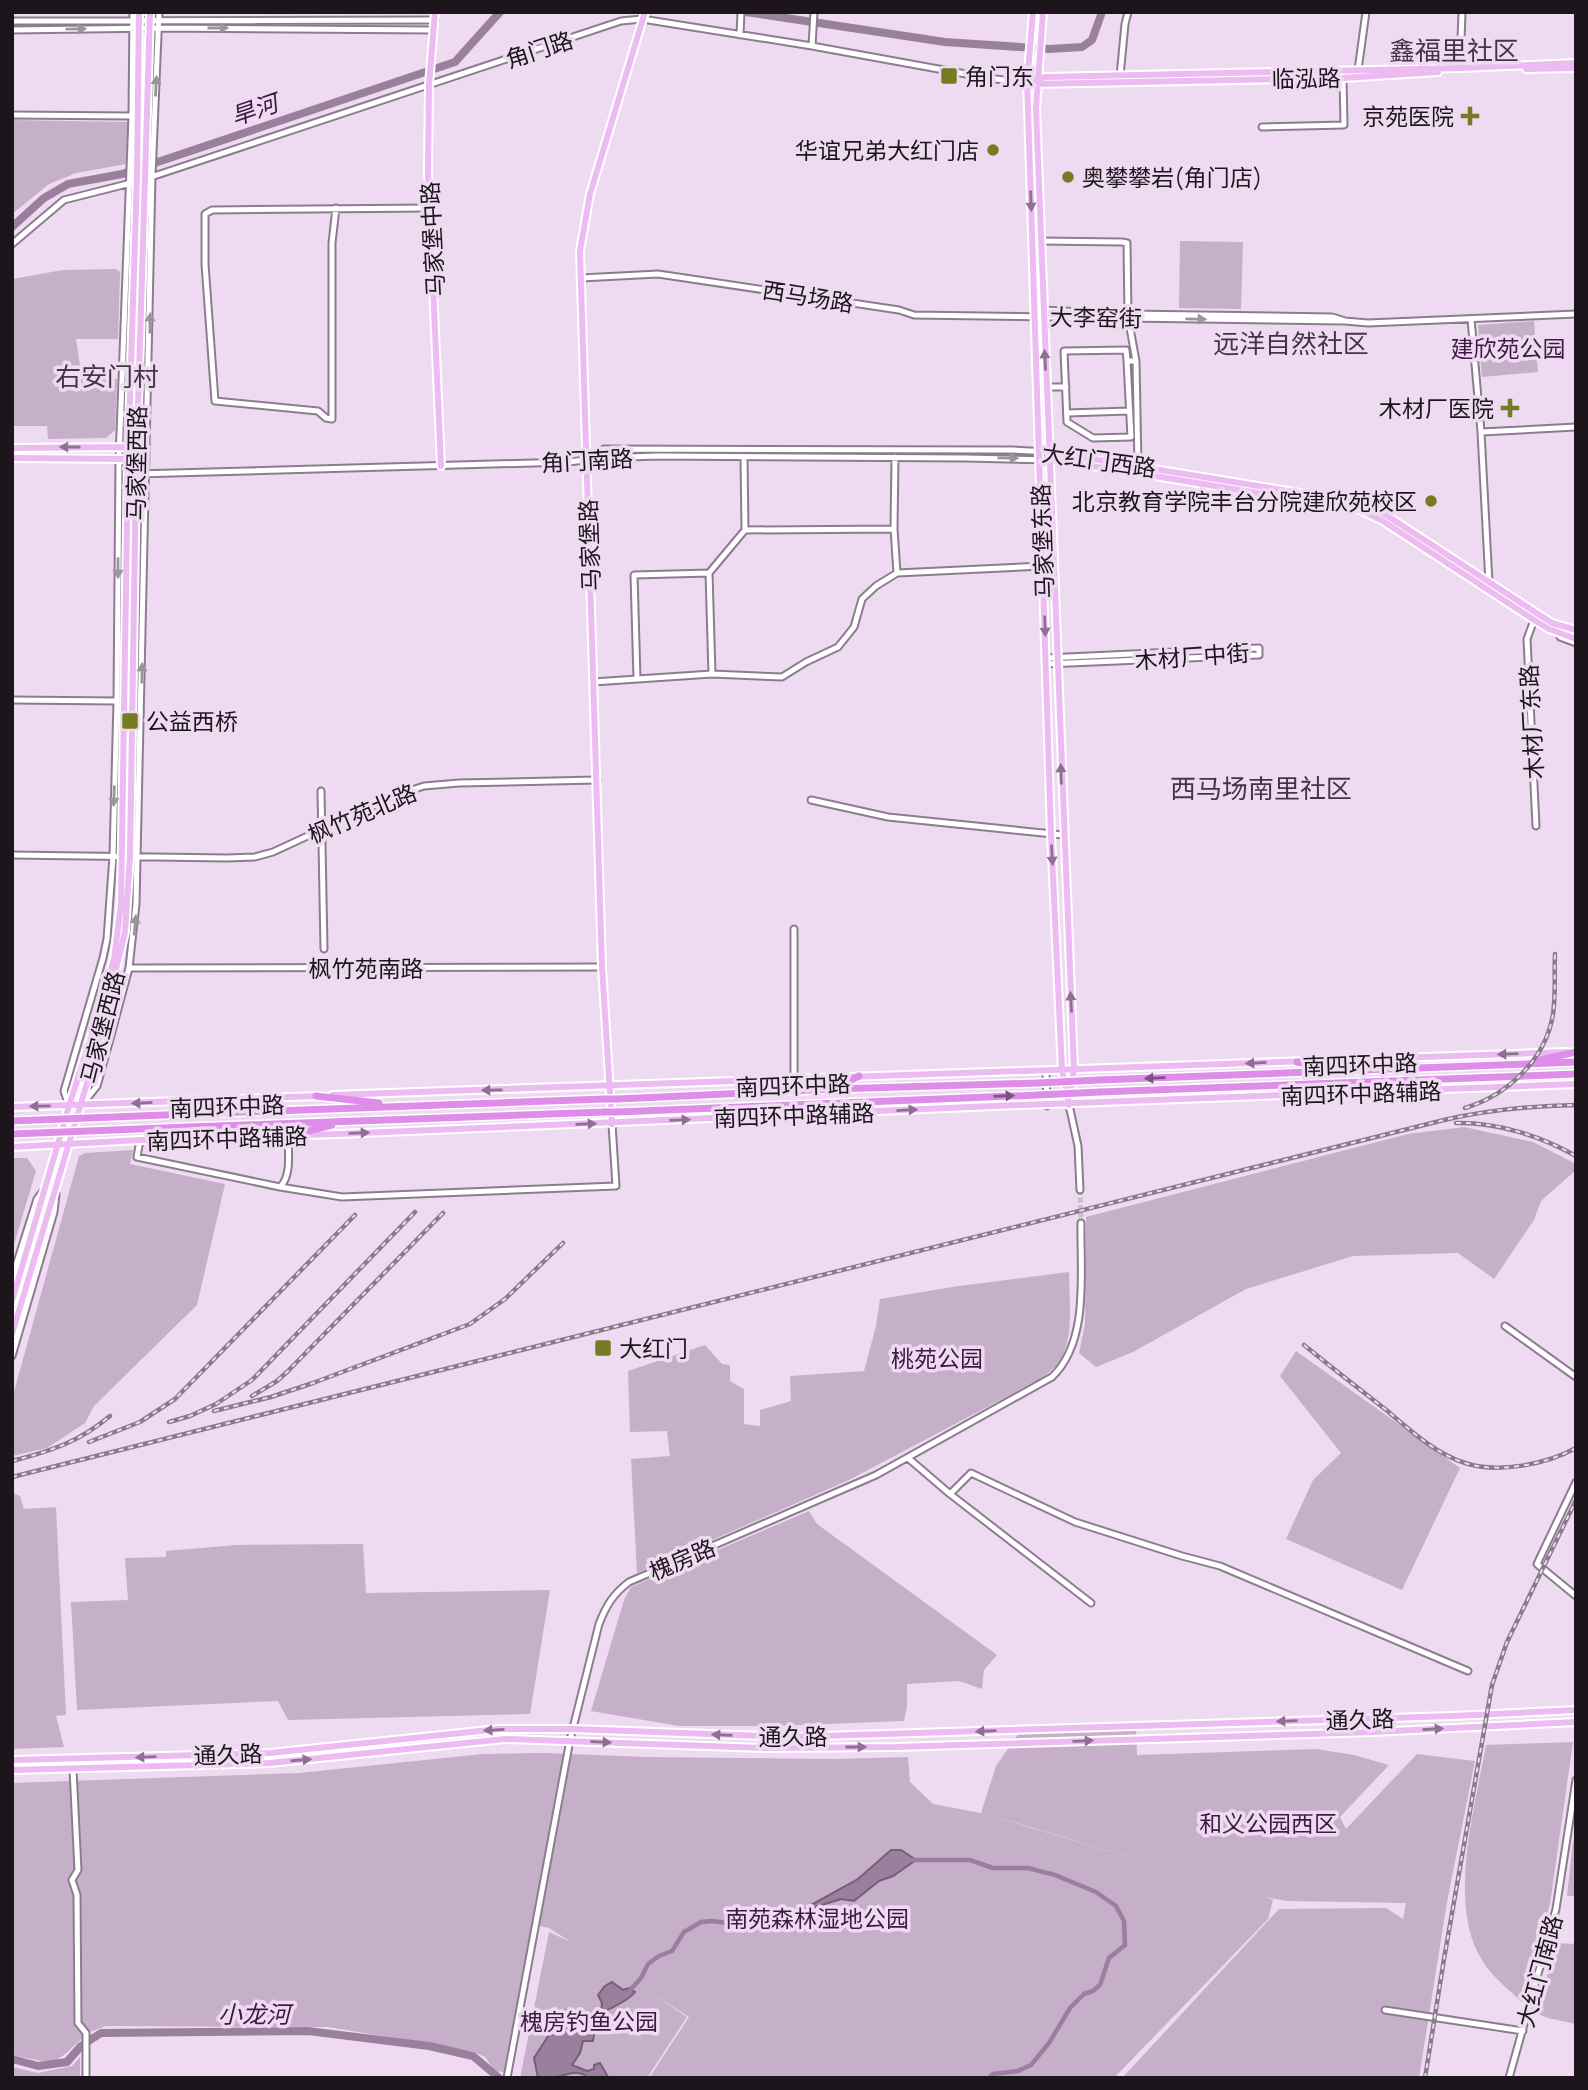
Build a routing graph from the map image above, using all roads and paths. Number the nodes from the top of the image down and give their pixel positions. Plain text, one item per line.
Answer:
1 (133, 12) edge
2 (159, 12) edge
3 (741, 12) edge
4 (1033, 12) edge
5 (1043, 12) edge
6 (1128, 12) edge
7 (1366, 12) edge
8 (1462, 12) edge
9 (150, 16) edge
10 (435, 16) edge
11 (643, 16) edge
12 (814, 16) edge
13 (137, 17) edge
14 (159, 20) junction
15 (12, 21) edge
16 (136, 28) junction
17 (150, 28) junction
18 (159, 28) junction
19 (12, 30) edge
20 (434, 30) junction
21 (740, 34) junction
22 (812, 46) junction
23 (1576, 65) edge
24 (1461, 68) junction
25 (1358, 70) junction
26 (1120, 76) junction
27 (1343, 78) junction
28 (1037, 81) junction
29 (429, 83) junction
30 (1027, 83) junction
31 (12, 115) edge
32 (132, 116) junction
33 (1262, 127) dead end
34 (149, 155) junction
35 (149, 175) junction
36 (137, 179) junction
37 (128, 183) junction
38 (336, 208) junction
39 (429, 208) junction
40 (1040, 242) junction
41 (12, 244) edge
42 (581, 278) junction
43 (1043, 314) junction
44 (1576, 314) edge
45 (1034, 316) junction
46 (1128, 316) junction
47 (1471, 319) junction
48 (1127, 361) junction
49 (1136, 361) junction
50 (1046, 387) junction
51 (1066, 387) junction
52 (1129, 411) junction
53 (1067, 413) junction
54 (1576, 427) edge
55 (1481, 432) junction
56 (119, 447) junction
57 (128, 447) junction
58 (12, 448) edge
59 (1039, 450) junction
60 (1050, 456) junction
61 (744, 457) junction
62 (895, 457) junction
63 (12, 458) edge
64 (119, 458) junction
65 (128, 458) junction
66 (586, 459) junction
67 (1039, 460) junction
68 (441, 466) junction
69 (1138, 466) junction
70 (136, 474) junction
71 (147, 474) junction
72 (894, 529) junction
73 (745, 530) junction
74 (1042, 566) junction
75 (897, 572) junction
76 (709, 573) junction
77 (1489, 583) junction
78 (1534, 620) junction
79 (1576, 628) edge
80 (1576, 641) edge
81 (1046, 661) junction
82 (1057, 661) junction
83 (712, 674) junction
84 (637, 679) junction
85 (593, 682) junction
86 (12, 699) edge
87 (117, 701) junction
88 (597, 780) junction
89 (321, 791) dead end
90 (811, 800) dead end
91 (1536, 826) dead end
92 (321, 830) junction
93 (1051, 834) junction
94 (1063, 835) junction
95 (12, 855) edge
96 (113, 856) junction
97 (130, 856) junction
98 (794, 929) dead end
99 (324, 949) dead end
100 (603, 967) junction
101 (129, 968) junction
102 (1576, 1052) edge
103 (1297, 1062) junction
104 (1576, 1062) edge
105 (1517, 1065) junction
106 (1062, 1070) junction
107 (1074, 1070) junction
108 (1046, 1071) junction
109 (1344, 1071) junction
110 (859, 1076) junction
111 (794, 1078) junction
112 (1461, 1079) junction
113 (1576, 1079) edge
114 (609, 1086) junction
115 (834, 1089) junction
116 (1372, 1093) junction
117 (316, 1096) junction
118 (859, 1101) junction
119 (69, 1105) junction
120 (1047, 1105) junction
121 (1069, 1105) junction
122 (81, 1106) junction
123 (404, 1106) junction
124 (12, 1107) edge
125 (804, 1115) junction
126 (12, 1121) edge
127 (347, 1122) junction
128 (611, 1124) junction
129 (12, 1133) edge
130 (288, 1136) junction
131 (140, 1140) junction
132 (70, 1144) junction
133 (57, 1145) junction
134 (12, 1147) edge
135 (280, 1187) junction
136 (44, 1190) junction
137 (1080, 1190) tunnel mouth
138 (56, 1193) junction
139 (1081, 1223) tunnel mouth
140 (12, 1278) edge
141 (12, 1301) edge
142 (1505, 1326) dead end
143 (12, 1334) edge
144 (12, 1356) edge
145 (1576, 1377) edge
146 (908, 1458) junction
147 (1576, 1482) edge
148 (950, 1494) junction
149 (1576, 1596) edge
150 (1091, 1602) dead end
151 (1468, 1671) dead end
152 (1576, 1710) edge
153 (1576, 1722) edge
154 (573, 1729) junction
155 (570, 1740) junction
156 (12, 1760) edge
157 (73, 1769) junction
158 (12, 1770) edge
159 (1576, 1780) edge
160 (1385, 2010) dead end
161 (1523, 2031) junction
162 (86, 2078) edge
163 (507, 2078) edge
164 (1509, 2078) edge

1 - 13 street, 马家堡西路
2 - 14 street, 马家堡西路
3 - 21 street
4 - 30 main road, 马家堡东路
5 - 28 main road, 马家堡东路
6 - 26 street
7 - 25 street
8 - 24 street
9 - 13 street
9 - 14 street
9 - 17 main road, 马家堡西路
10 - 14 street
10 - 20 main road, 马家堡中路
11 - 21 street, 角门路
11 - 29 street, 角门路
11 - 42 main road, 马家堡路
12 - 22 street
13 - 15 street
13 - 16 main road, 马家堡西路
14 - 18 street, 马家堡西路
16 - 17 street
19 -> 16 street
16 - 32 street, 马家堡西路
16 - 36 main road, 马家堡西路
17 - 18 street
17 - 34 main road, 马家堡西路
18 -> 20 street
34 -> 18 street, 马家堡西路
20 - 29 main road, 马家堡中路
21 - 22 street, 角门路
22 - 30 street, 角门路
23 - 24 main road, 临泓路
23 - 27 main road, 临泓路
24 - 25 main road, 临泓路
25 - 26 main road, 临泓路
26 - 28 main road, 临泓路
27 - 28 main road, 临泓路
27 - 33 street
28 - 30 main road
28 - 40 main road, 马家堡东路
29 - 35 street, 角门路
29 - 39 main road, 马家堡中路
30 -> 45 main road, 马家堡东路
31 - 32 street
32 - 37 street, 马家堡西路
34 - 35 main road, 马家堡西路
35 - 70 main road, 马家堡西路
71 -> 35 street, 马家堡西路
36 - 37 street
36 - 57 main road, 马家堡西路
37 - 41 street
37 - 56 street, 马家堡西路
38 - 38 street
38 - 39 street
39 - 68 main road, 马家堡中路
40 - 43 main road, 马家堡东路
40 - 46 street
42 - 45 street, 西马场路
42 - 66 main road, 马家堡路
43 - 45 street, 大李窑街
43 - 46 street, 大李窑街
50 -> 43 main road, 马家堡东路
44 - 47 street, 大李窑街
45 - 59 main road, 马家堡东路
46 - 47 street, 大李窑街
46 - 49 street
47 - 55 street
48 - 49 street
48 - 51 street
48 - 52 street
49 - 69 street
50 - 51 street
50 - 60 main road, 马家堡东路
51 - 53 street
52 - 53 street
52 - 53 street
54 - 55 street
55 - 77 street
56 - 57 main road
56 -> 58 main road
56 - 64 street, 马家堡西路
57 - 65 main road, 马家堡西路
59 - 60 street, 大红门西路
59 - 66 street, 大红门西路
59 - 67 main road, 马家堡东路
60 - 67 street, 大红门西路
60 - 69 main road, 大红门西路
60 - 78 main road, 大红门西路
60 - 82 main road, 马家堡东路
61 - 62 street, 角门南路
61 - 66 street, 角门南路
61 - 73 street
62 -> 67 street, 角门南路
62 - 72 street
63 - 64 main road
64 - 65 main road
64 -> 87 street, 马家堡西路
65 - 97 main road, 马家堡西路
66 - 68 street, 角门南路
66 - 85 main road, 马家堡路
67 - 74 main road, 马家堡东路
68 - 71 street, 角门南路
69 - 77 main road, 大红门西路
70 - 71 street, 角门南路
70 - 97 main road, 马家堡西路
97 -> 71 street, 马家堡西路
72 - 73 street
72 - 75 street
73 - 76 street
74 - 75 street
74 -> 81 main road, 马家堡东路
75 - 83 street
76 - 83 street
76 - 84 street
77 - 79 main road, 大红门西路
78 - 80 main road, 大红门西路
78 - 91 street, 木材厂东路
81 - 82 street, 木材厂中街
81 - 93 main road, 马家堡东路
82 - 82 street, 木材厂中街
94 -> 82 main road, 马家堡东路
83 - 84 street
84 - 85 street
85 - 88 main road, 马家堡路
86 - 87 street
87 -> 96 street, 马家堡西路
88 - 92 street, 枫竹苑北路
88 - 100 main road, 马家堡路
89 - 92 street
90 - 93 street
92 - 97 street, 枫竹苑北路
92 - 99 street
93 - 94 street
93 -> 106 main road, 马家堡东路
107 -> 94 main road, 马家堡东路
95 - 96 street, 枫竹苑北路
96 - 97 street, 枫竹苑北路
96 - 119 street, 马家堡西路
101 -> 97 street, 马家堡西路
97 - 119 main road, 马家堡西路
97 - 122 main road, 马家堡西路
98 - 111 street
100 - 101 street, 枫竹苑南路
100 - 114 main road, 马家堡路
101 - 122 street, 马家堡西路
102 -> 103 main road, 南四环中路辅路
102 - 105 highway
103 -> 107 main road, 南四环中路辅路
103 - 109 highway
104 - 105 highway, 南四环中路
105 - 109 highway, 南四环中路
106 - 107 main road, 南四环中路辅路
106 - 108 main road, 南四环中路辅路
106 - 121 main road, 马家堡东路
107 - 121 main road, 马家堡东路
108 - 110 main road, 南四环中路辅路
108 - 120 street
109 -> 115 highway, 南四环中路, bridge
110 - 111 main road, 南四环中路辅路
110 - 115 highway
111 - 114 main road, 南四环中路辅路
112 - 113 highway, 南四环中路
112 - 116 highway
118 -> 112 highway, 南四环中路, bridge
113 - 116 main road, 南四环中路辅路
114 -> 117 main road, 南四环中路辅路
114 - 128 main road, 马家堡路
115 - 123 highway, 南四环中路, bridge
116 - 121 main road, 南四环中路辅路
117 -> 122 main road, 南四环中路辅路
117 - 123 highway
118 - 125 highway
118 - 127 highway, 南四环中路, bridge
119 - 122 main road, 南四环中路辅路
119 -> 124 main road, 南四环中路辅路
119 - 133 main road
120 - 121 main road, 南四环中路辅路
125 -> 120 main road, 南四环中路辅路
121 - 137 street
122 - 132 main road
123 - 126 highway, 南四环中路, bridge
128 -> 125 main road, 南四环中路辅路
127 - 129 highway, 南四环中路, bridge
127 - 130 highway
130 -> 128 main road, 南四环中路辅路
128 - 135 street
130 - 131 main road, 南四环中路辅路
130 - 135 street
131 - 132 main road, 南四环中路辅路
131 - 135 street
132 - 133 main road, 南四环中路辅路
132 - 138 main road
133 - 134 main road, 南四环中路辅路
133 - 136 main road
136 - 140 street
136 - 141 main road
138 - 143 main road
138 - 144 street
139 - 146 street, 槐房路
142 - 145 street
146 - 148 street
146 - 154 street, 槐房路
147 - 149 street
148 - 150 street
148 - 151 street
152 -> 154 main road, 通久路
155 -> 153 main road, 通久路
154 - 155 street, 槐房路
154 -> 156 main road, 通久路
157 -> 155 main road, 通久路
155 - 163 street, 槐房路
157 - 158 main road, 通久路
157 - 162 street
159 - 161 street, 大红门南路
160 - 161 street
161 - 164 street, 大红门南路

